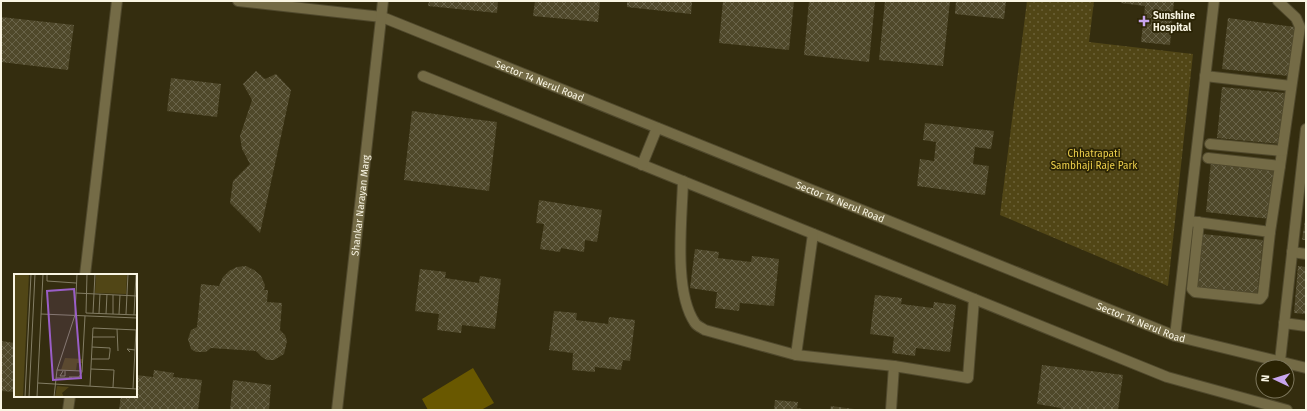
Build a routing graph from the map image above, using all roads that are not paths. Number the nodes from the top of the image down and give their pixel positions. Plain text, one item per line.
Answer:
1 (117, 1) edge
2 (238, 1) edge
3 (383, 1) edge
4 (1214, 1) edge
5 (1278, 1) edge
6 (382, 17) junction
7 (422, 76) dead end
8 (1206, 76) junction
9 (1291, 86) junction
10 (657, 128) junction
11 (1306, 129) edge
12 (1210, 144) dead end
13 (1282, 151) junction
14 (1208, 158) dead end
15 (642, 165) junction
16 (1280, 166) junction
17 (683, 181) junction
18 (1303, 183) edge
19 (1188, 221) junction
20 (1199, 222) junction
21 (1270, 232) junction
22 (813, 234) junction
23 (1292, 252) junction
24 (1306, 254) edge
25 (85, 274) edge
26 (974, 299) junction
27 (1284, 323) junction
28 (1306, 326) edge
29 (1175, 336) junction
30 (796, 355) junction
31 (1272, 359) edge
32 (1280, 359) edge
33 (1295, 365) edge
34 (894, 366) junction
35 (1306, 368) edge
36 (70, 397) edge
37 (68, 410) edge
38 (337, 410) edge
39 (891, 410) edge
40 (1287, 410) edge

1 - 25 street
2 - 6 street, Sector 14 Nerul Road
3 - 6 street, Shankar Narayan Marg
4 - 8 street
5 - 9 street
6 - 10 street, Sector 14 Nerul Road
6 - 38 street, Shankar Narayan Marg
7 - 15 street
8 - 9 street
8 - 19 street
9 - 13 street
10 - 15 street
10 - 29 street, Sector 14 Nerul Road
11 - 18 street
12 - 13 street
13 - 16 street
14 - 16 street
15 - 17 street
16 - 21 street
17 - 22 street
17 - 30 street
18 - 23 street
19 - 20 street
19 - 29 street
20 - 21 street
20 - 21 street
22 - 26 street
22 - 30 street
23 - 24 street
23 - 27 street
26 - 34 street
26 - 40 street
27 - 28 street
27 - 32 street
29 - 31 street, Sector 14 Nerul Road
30 - 34 street
33 - 35 street, Sector 14 Nerul Road
34 - 39 street
36 - 37 street

